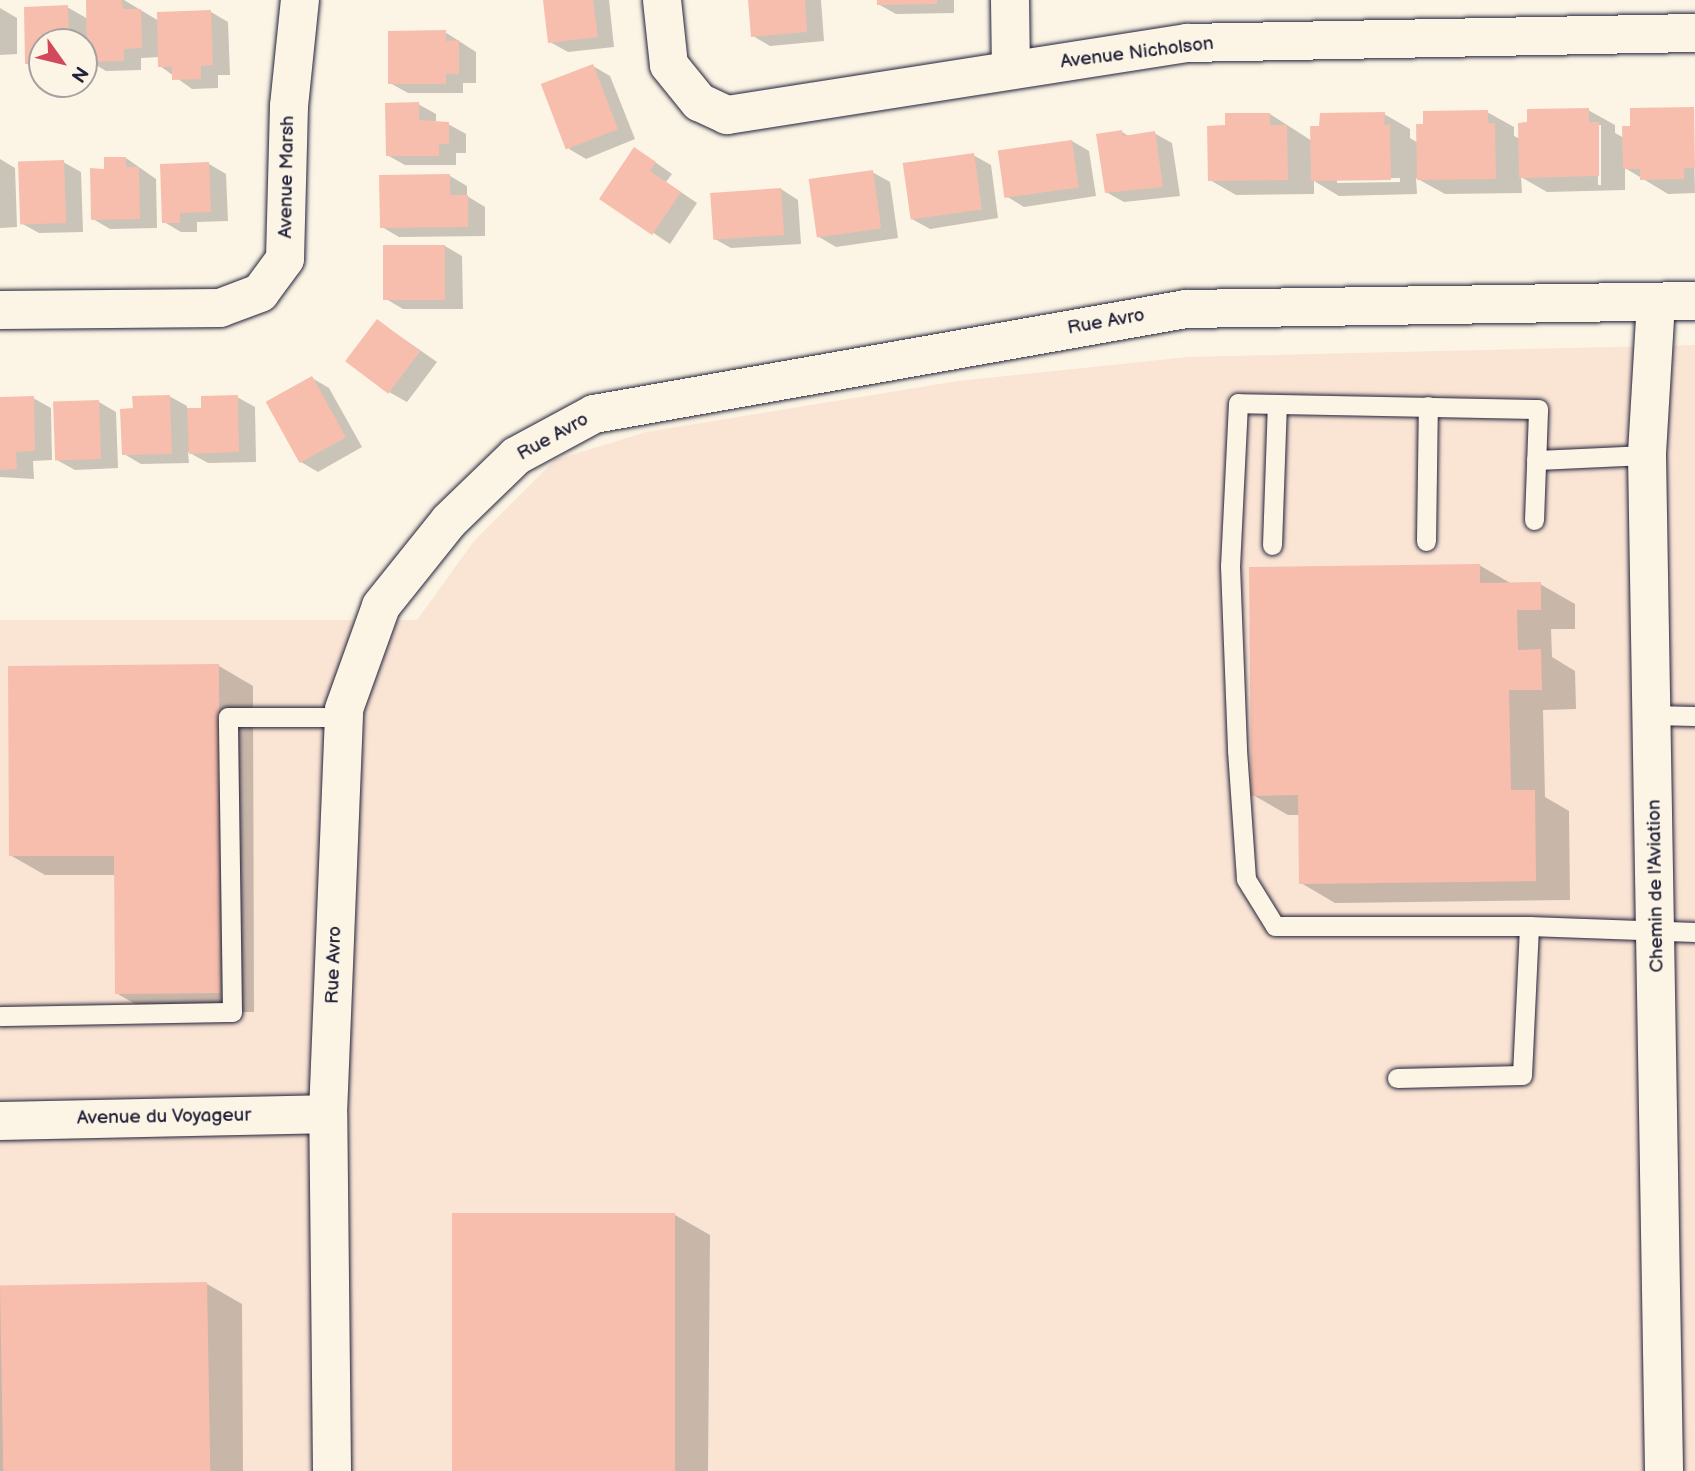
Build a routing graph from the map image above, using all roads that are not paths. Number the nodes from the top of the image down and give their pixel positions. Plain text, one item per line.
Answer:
1 (300, 0) edge
2 (662, 0) edge
3 (1010, 0) edge
4 (1695, 33) edge
5 (1011, 69) junction
6 (1695, 301) edge
7 (1656, 302) junction
8 (0, 310) edge
9 (1277, 404) junction
10 (1429, 407) junction
11 (1647, 455) junction
12 (1536, 460) junction
13 (1534, 520) dead end
14 (1426, 541) dead end
15 (1272, 545) dead end
16 (1652, 715) junction
17 (1695, 716) edge
18 (343, 717) junction
19 (1528, 926) junction
20 (1657, 932) junction
21 (1695, 932) edge
22 (0, 1016) edge
23 (1397, 1078) dead end
24 (328, 1114) junction
25 (0, 1121) edge
26 (332, 1471) edge
27 (1664, 1471) edge

1 - 8 street, Avenue Marsh
2 - 5 street, Avenue Nicholson
3 - 5 street
4 - 5 street, Avenue Nicholson
6 - 7 street, Rue Avro
7 - 11 street, Chemin de l'Aviation
7 - 18 street, Rue Avro
9 - 10 lane
9 - 15 lane
9 - 19 lane
10 - 12 lane
10 - 14 lane
11 - 12 lane
11 - 16 street, Chemin de l'Aviation
12 - 13 lane
16 - 17 lane
16 - 20 street, Chemin de l'Aviation
18 - 22 lane
18 - 24 street, Rue Avro
19 - 20 lane
19 - 23 lane
20 - 21 lane
20 - 27 street, Chemin de l'Aviation
24 - 25 street, Avenue du Voyageur
24 - 26 street, Rue Avro

